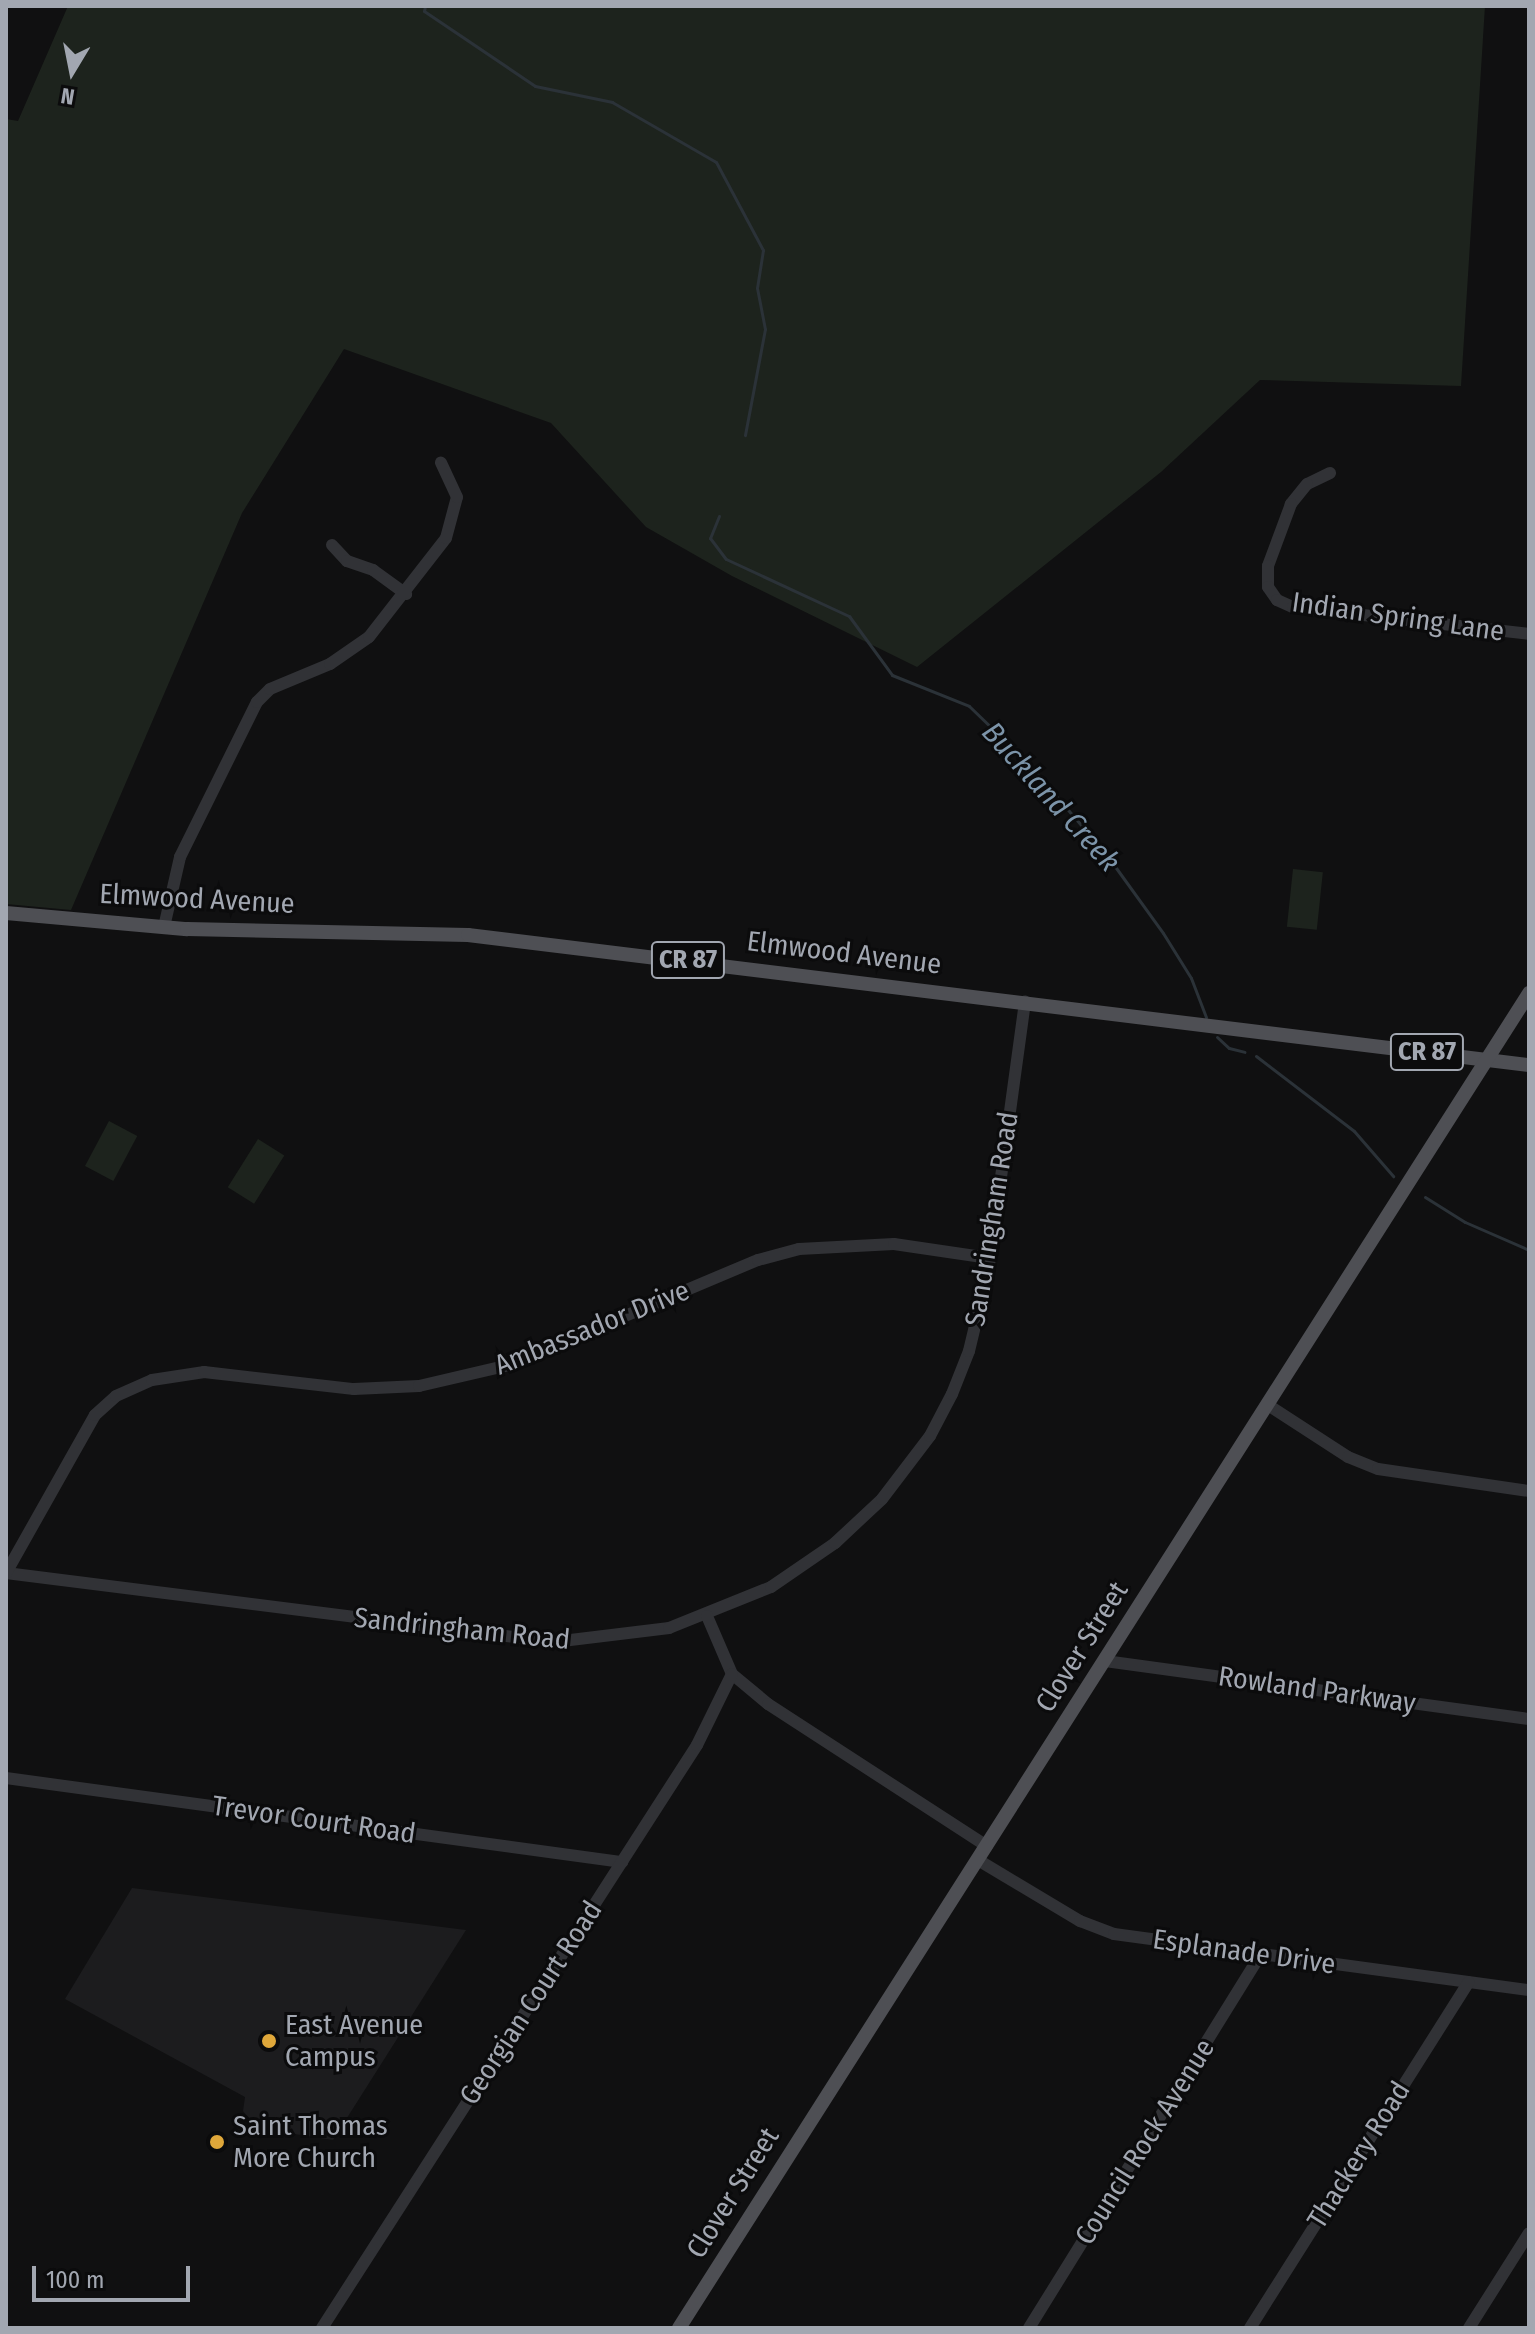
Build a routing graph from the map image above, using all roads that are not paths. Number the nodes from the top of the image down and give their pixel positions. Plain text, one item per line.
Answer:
1 (441, 463) dead end
2 (1330, 473) dead end
3 (332, 545) dead end
4 (406, 594) junction
5 (1529, 634) edge
6 (6, 913) edge
7 (164, 927) junction
8 (1529, 993) edge
9 (1025, 1002) junction
10 (1487, 1060) junction
11 (1529, 1065) edge
12 (989, 1258) junction
13 (1268, 1405) junction
14 (1529, 1491) edge
15 (6, 1573) edge
16 (707, 1616) junction
17 (1105, 1661) junction
18 (732, 1674) junction
19 (1529, 1719) edge
20 (6, 1778) edge
21 (987, 1846) junction
22 (978, 1860) junction
23 (622, 1862) junction
24 (1260, 1955) junction
25 (1469, 1982) junction
26 (1529, 1990) edge
27 (1529, 2233) edge
28 (322, 2328) edge
29 (679, 2328) edge
30 (1029, 2328) edge
31 (1250, 2328) edge
32 (1469, 2328) edge

1 - 4 street
2 - 5 street, Indian Spring Lane
3 - 4 street
4 - 7 street
6 - 7 main road, Elmwood Avenue / CR 87
7 - 9 main road, Elmwood Avenue / CR 87
8 - 10 main road, Clover Street
9 - 10 main road, Elmwood Avenue / CR 87
9 - 12 street, Sandringham Road
10 - 11 main road, Elmwood Avenue / CR 87
10 - 13 main road, Clover Street
12 - 15 street, Ambassador Drive
12 - 16 street, Sandringham Road
13 - 14 street
13 - 17 main road, Clover Street
15 - 16 street, Sandringham Road
16 - 18 street
17 - 19 street, Rowland Parkway
17 - 21 main road, Clover Street
18 - 21 street
18 - 23 street, Georgian Court Road
20 - 23 street, Trevor Court Road
21 - 22 main road, Clover Street
22 - 24 street, Esplanade Drive
22 - 29 main road, Clover Street
23 - 28 street, Georgian Court Road
24 - 25 street, Esplanade Drive
24 - 30 street, Council Rock Avenue
25 - 26 street, Esplanade Drive
25 - 31 street, Thackery Road
27 - 32 street

